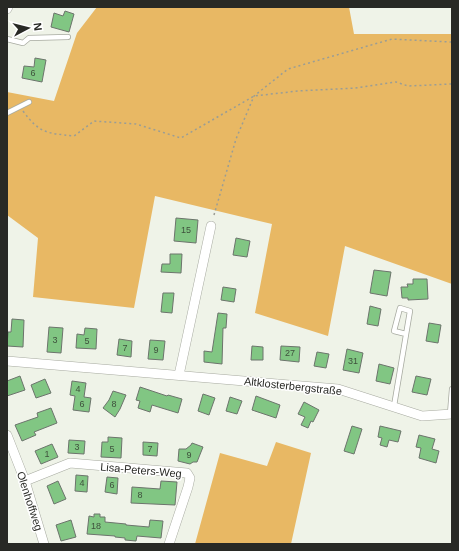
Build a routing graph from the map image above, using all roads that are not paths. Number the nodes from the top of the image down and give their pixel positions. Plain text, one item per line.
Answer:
1 (68, 37) dead end
2 (7, 39) edge
3 (29, 102) dead end
4 (7, 113) edge
5 (211, 226) dead end
6 (406, 334) junction
7 (7, 361) edge
8 (179, 375) junction
9 (452, 389) edge
10 (394, 406) junction
11 (451, 414) edge
12 (7, 435) edge
13 (25, 481) junction
14 (44, 544) edge
15 (169, 544) edge

1 - 2 lane
3 - 4 lane
5 - 8 street
6 - 6 lane
6 - 10 lane
7 - 8 street, Altklosterbergstraße
8 - 10 street, Altklosterbergstraße
9 - 11 lane
10 - 11 street, Altklosterbergstraße
12 - 13 street, Olenhoffweg
13 - 14 street, Olenhoffweg
13 - 15 street, Lisa-Peters-Weg

